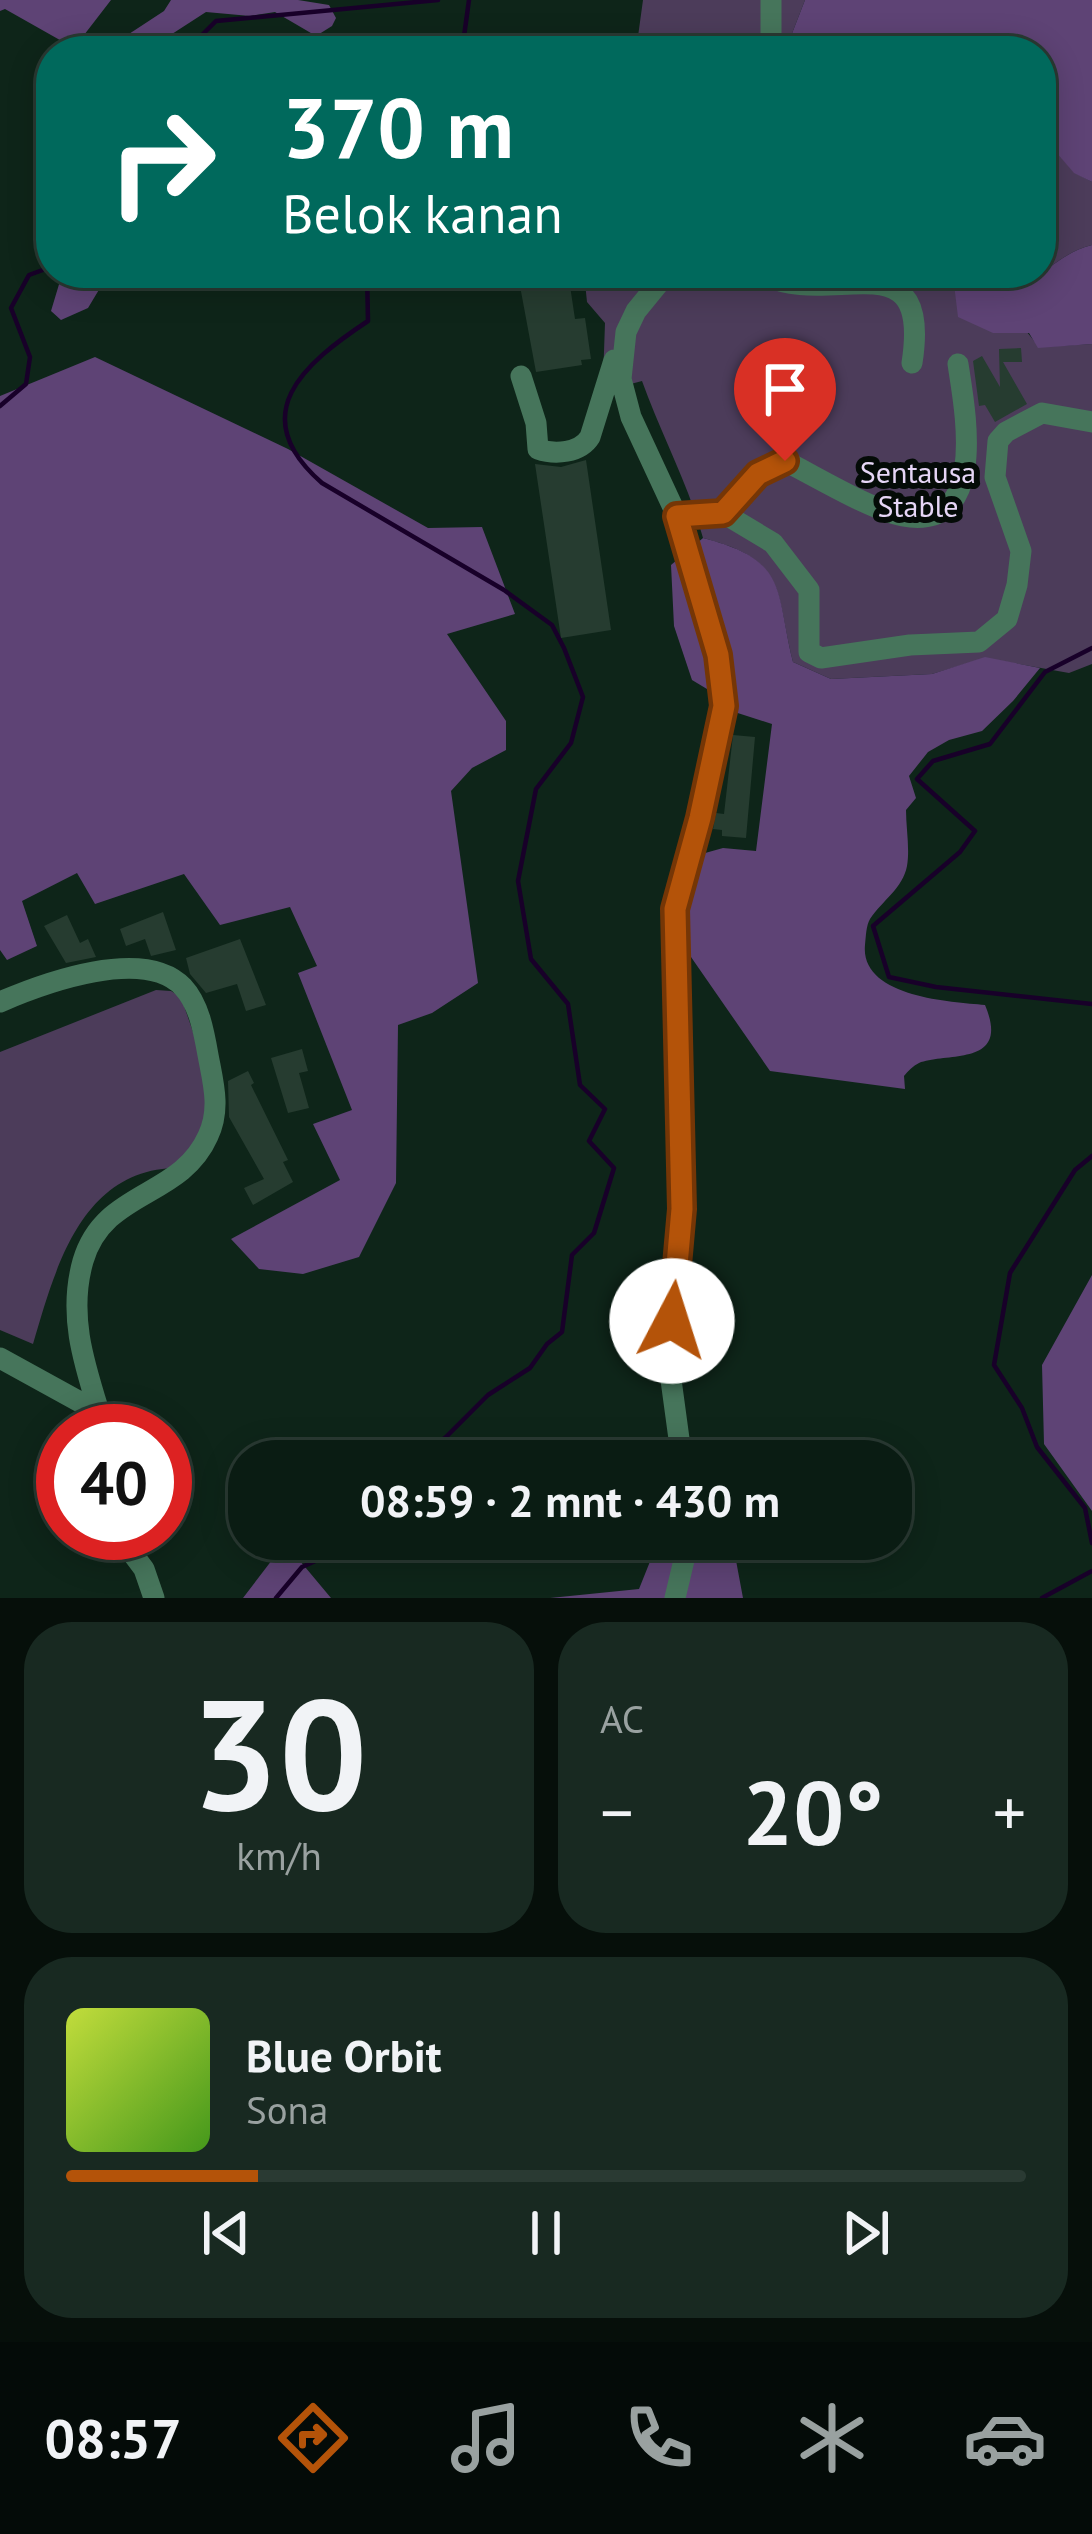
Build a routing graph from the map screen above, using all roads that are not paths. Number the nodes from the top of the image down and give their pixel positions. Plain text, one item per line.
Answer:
1 (771, 0) edge
2 (771, 36) edge
3 (655, 288) edge
4 (897, 288) edge
5 (624, 344) junction
6 (912, 363) dead end
7 (958, 364) dead end
8 (521, 376) dead end
9 (1092, 422) edge
10 (723, 513) junction
11 (677, 516) junction
12 (0, 1003) edge
13 (0, 1358) edge
14 (74, 1404) edge
15 (98, 1404) edge
16 (679, 1440) edge
17 (137, 1560) edge
18 (684, 1560) edge
19 (154, 1598) edge
20 (676, 1598) edge

1 - 2 street
3 - 5 street
4 - 6 street
5 - 8 street
5 - 11 street
7 - 10 street
9 - 10 street
10 - 11 street
11 - 16 street
12 - 15 street
13 - 14 street
17 - 19 street
18 - 20 street

